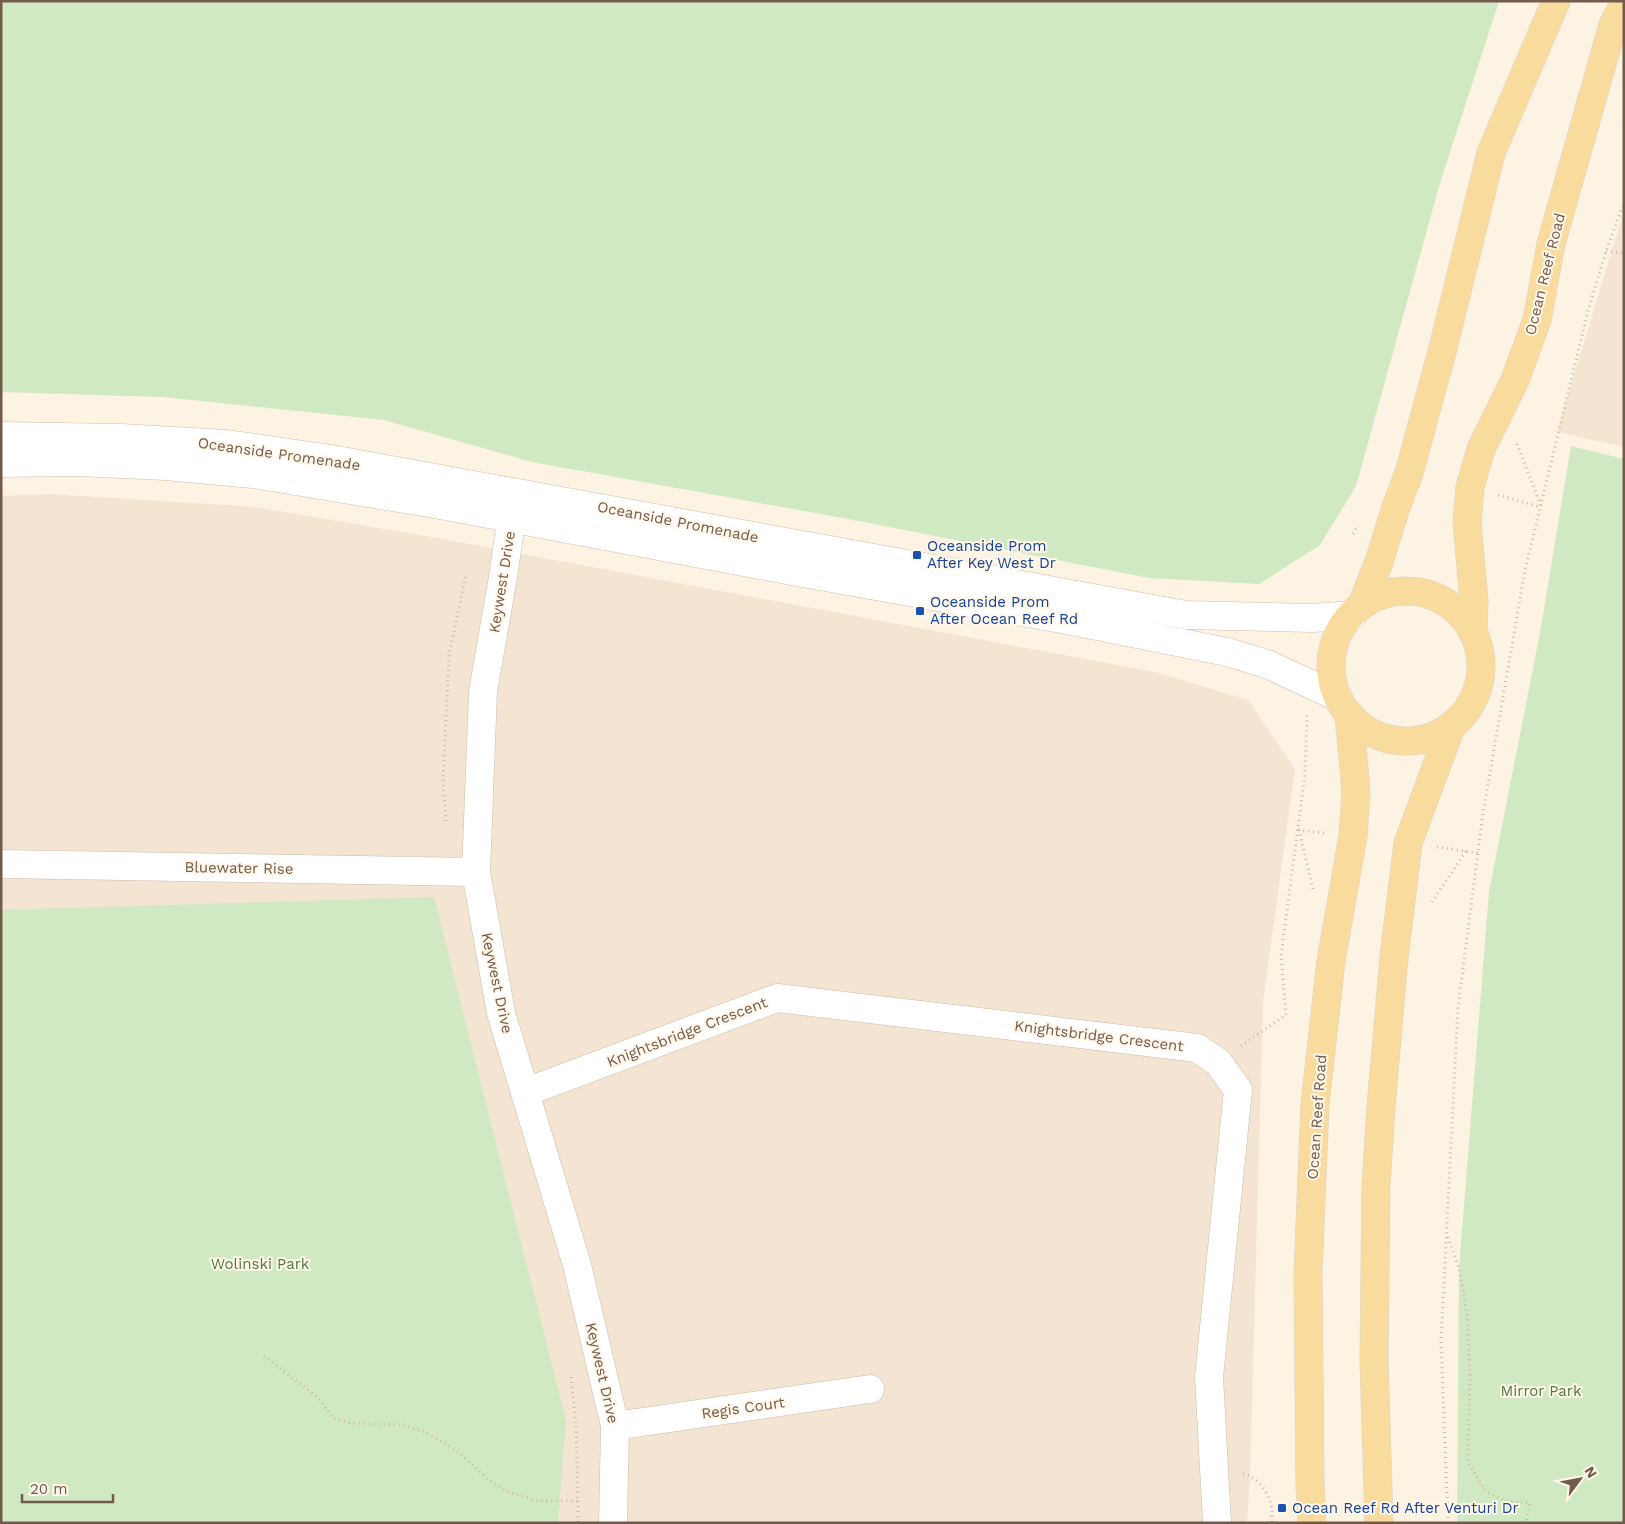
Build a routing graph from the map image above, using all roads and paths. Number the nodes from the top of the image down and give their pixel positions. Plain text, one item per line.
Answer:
1 (1556, 1) edge
2 (1624, 4) edge
3 (1624, 202) edge
4 (1606, 251) junction
5 (1624, 253) edge
6 (1502, 406) junction
7 (1, 436) edge
8 (1, 463) edge
9 (516, 492) junction
10 (1541, 507) junction
11 (512, 519) junction
12 (466, 574) dead end
13 (1358, 608) junction
14 (1473, 633) junction
15 (1344, 705) junction
16 (1300, 710) dead end
17 (1451, 727) junction
18 (447, 822) dead end
19 (1, 864) edge
20 (476, 872) junction
21 (1218, 1062) junction
22 (526, 1092) junction
23 (1447, 1234) junction
24 (264, 1356) dead end
25 (570, 1370) dead end
26 (870, 1389) dead end
27 (616, 1426) junction
28 (1214, 1477) junction
29 (578, 1500) junction
30 (578, 1523) edge
31 (612, 1523) edge
32 (1217, 1523) edge
33 (1272, 1523) edge
34 (1312, 1523) edge
35 (1379, 1523) edge
36 (1448, 1523) edge
37 (1526, 1523) edge

1 - 13 main road
2 - 6 main road, Ocean Reef Road
3 - 4 path
4 - 5 path
4 - 10 path
6 - 10 path
6 - 14 main road, Ocean Reef Road
7 - 9 street, Oceanside Promenade
8 - 11 street, Oceanside Promenade
9 - 11 street, Keywest Drive
9 - 13 street, Oceanside Promenade
10 - 23 path
11 - 15 street, Oceanside Promenade
11 - 20 street, Keywest Drive
12 - 18 path
13 - 14 main road
13 - 15 main road
14 - 17 main road
15 - 17 main road
15 - 34 main road, Ocean Reef Road
16 - 21 path
17 - 35 main road
19 - 20 street, Bluewater Rise
20 - 22 street, Keywest Drive
21 - 22 street, Knightsbridge Crescent
21 - 28 street, Knightsbridge Crescent
22 - 27 street, Keywest Drive
23 - 36 path
23 - 37 path
24 - 29 path
25 - 29 path
26 - 27 street, Regis Court
27 - 31 street, Keywest Drive
28 - 32 street, Knightsbridge Crescent
28 - 33 path
29 - 30 path

